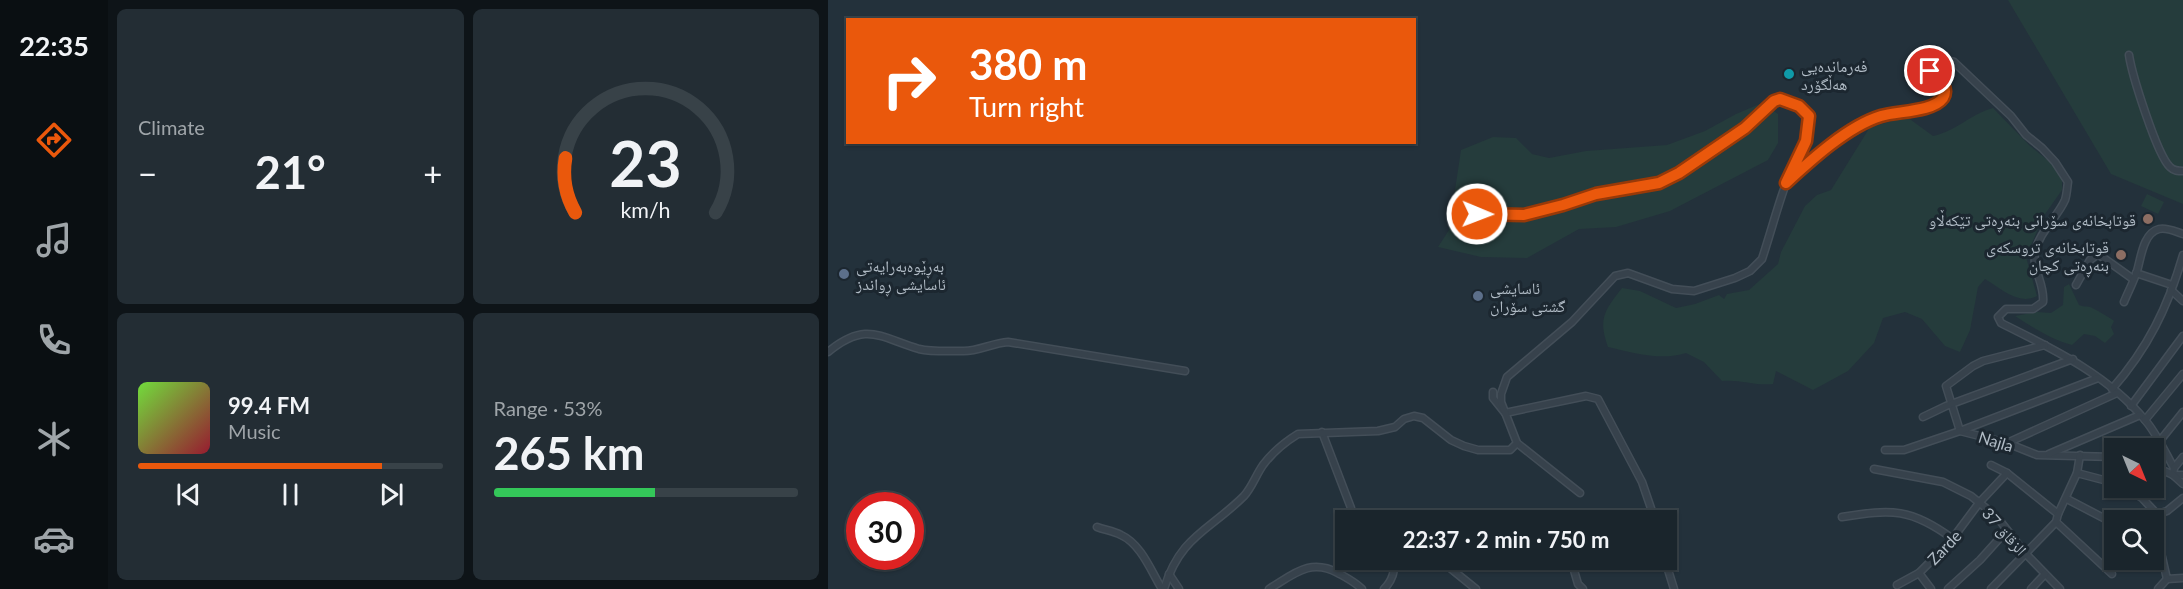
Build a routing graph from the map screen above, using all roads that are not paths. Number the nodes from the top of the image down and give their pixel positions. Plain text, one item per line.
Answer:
1 (2129, 55) dead end
2 (2183, 171) edge
3 (1786, 183) junction
4 (1477, 214) dead end
5 (2183, 234) edge
6 (2183, 255) edge
7 (2181, 268) edge
8 (2135, 276) junction
9 (2076, 285) dead end
10 (2172, 288) junction
11 (2183, 301) edge
12 (2124, 302) dead end
13 (2183, 336) edge
14 (2045, 345) junction
15 (828, 352) edge
16 (2073, 359) junction
17 (1185, 371) dead end
18 (2183, 374) edge
19 (2098, 378) junction
20 (2115, 391) junction
21 (1493, 392) dead end
22 (1952, 405) junction
23 (2131, 406) junction
24 (2183, 412) edge
25 (1505, 414) junction
26 (1923, 417) dead end
27 (2143, 418) junction
28 (1960, 431) junction
29 (1322, 432) junction
30 (2156, 438) edge
31 (2162, 438) edge
32 (1517, 443) junction
33 (2007, 443) junction
34 (1885, 450) dead end
35 (2164, 451) edge
36 (2046, 455) junction
37 (2080, 455) junction
38 (2104, 456) edge
39 (2183, 457) edge
40 (1991, 465) dead end
41 (2174, 468) junction
42 (1874, 469) dead end
43 (2164, 471) edge
44 (2007, 473) junction
45 (2078, 473) junction
46 (2183, 475) edge
47 (2173, 476) junction
48 (2104, 480) edge
49 (2183, 484) edge
50 (1580, 493) dead end
51 (2142, 498) edge
52 (2183, 498) edge
53 (2067, 499) junction
54 (1979, 502) junction
55 (1350, 510) edge
56 (1652, 510) edge
57 (2153, 510) edge
58 (2164, 512) edge
59 (2058, 514) junction
60 (1842, 517) dead end
61 (2104, 518) edge
62 (2056, 522) junction
63 (1097, 527) dead end
64 (2007, 530) junction
65 (1953, 538) junction
66 (2026, 554) junction
67 (2164, 566) edge
68 (1394, 570) edge
69 (1452, 570) edge
70 (1574, 570) edge
71 (1668, 570) edge
72 (1919, 573) junction
73 (1169, 574) junction
74 (2044, 574) junction
75 (2112, 574) dead end
76 (2183, 578) edge
77 (2167, 579) junction
78 (1897, 585) dead end
79 (1163, 589) edge
80 (1179, 589) edge
81 (1269, 589) edge
82 (1362, 589) edge
83 (1384, 589) edge
84 (1476, 589) edge
85 (1583, 589) edge
86 (1674, 589) edge
87 (1931, 589) edge
88 (1948, 589) edge
89 (1991, 589) edge
90 (2031, 589) edge
91 (2060, 589) edge
92 (2158, 589) edge

1 - 2 street
3 - 4 street
3 - 14 street
3 - 25 street
5 - 8 street
6 - 7 street
7 - 10 street
8 - 9 street
8 - 10 street
8 - 12 street
10 - 11 street
10 - 20 street
13 - 23 street
14 - 16 street
14 - 22 street, Najla
15 - 17 street
16 - 19 street
16 - 22 street
18 - 27 street
19 - 20 street
19 - 28 street
20 - 23 street
20 - 33 street
21 - 25 street
22 - 26 street
22 - 28 street, Najla
23 - 27 street
24 - 31 street
25 - 32 street
25 - 56 street
27 - 30 street
27 - 36 street
28 - 33 street, Najla
28 - 34 street
29 - 32 street
29 - 55 street
29 - 73 street
32 - 50 street
33 - 36 street, Najla
35 - 41 street
36 - 37 street, Najla
37 - 38 street, Najla
37 - 45 street
39 - 41 street
40 - 44 street
41 - 47 street
42 - 54 street, الزقاق 37
43 - 47 street
44 - 54 street, Zarde
44 - 59 street
45 - 48 street
45 - 53 street
46 - 47 street
47 - 49 street
51 - 57 street
52 - 58 street
53 - 59 street
53 - 61 street
54 - 64 street, الزقاق 37
54 - 65 street, Zarde
59 - 62 street
60 - 65 street
62 - 66 street
62 - 75 street
63 - 79 street
64 - 66 street, الزقاق 37
64 - 88 street
65 - 72 street, Zarde
66 - 74 street, الزقاق 37
66 - 89 street
67 - 77 street
68 - 83 street
69 - 84 street
70 - 85 street
71 - 86 street
72 - 78 street, Zarde
72 - 87 street
73 - 79 street
73 - 80 street
74 - 90 street
74 - 91 street, الزقاق 37
76 - 77 street
77 - 92 street
81 - 82 street

